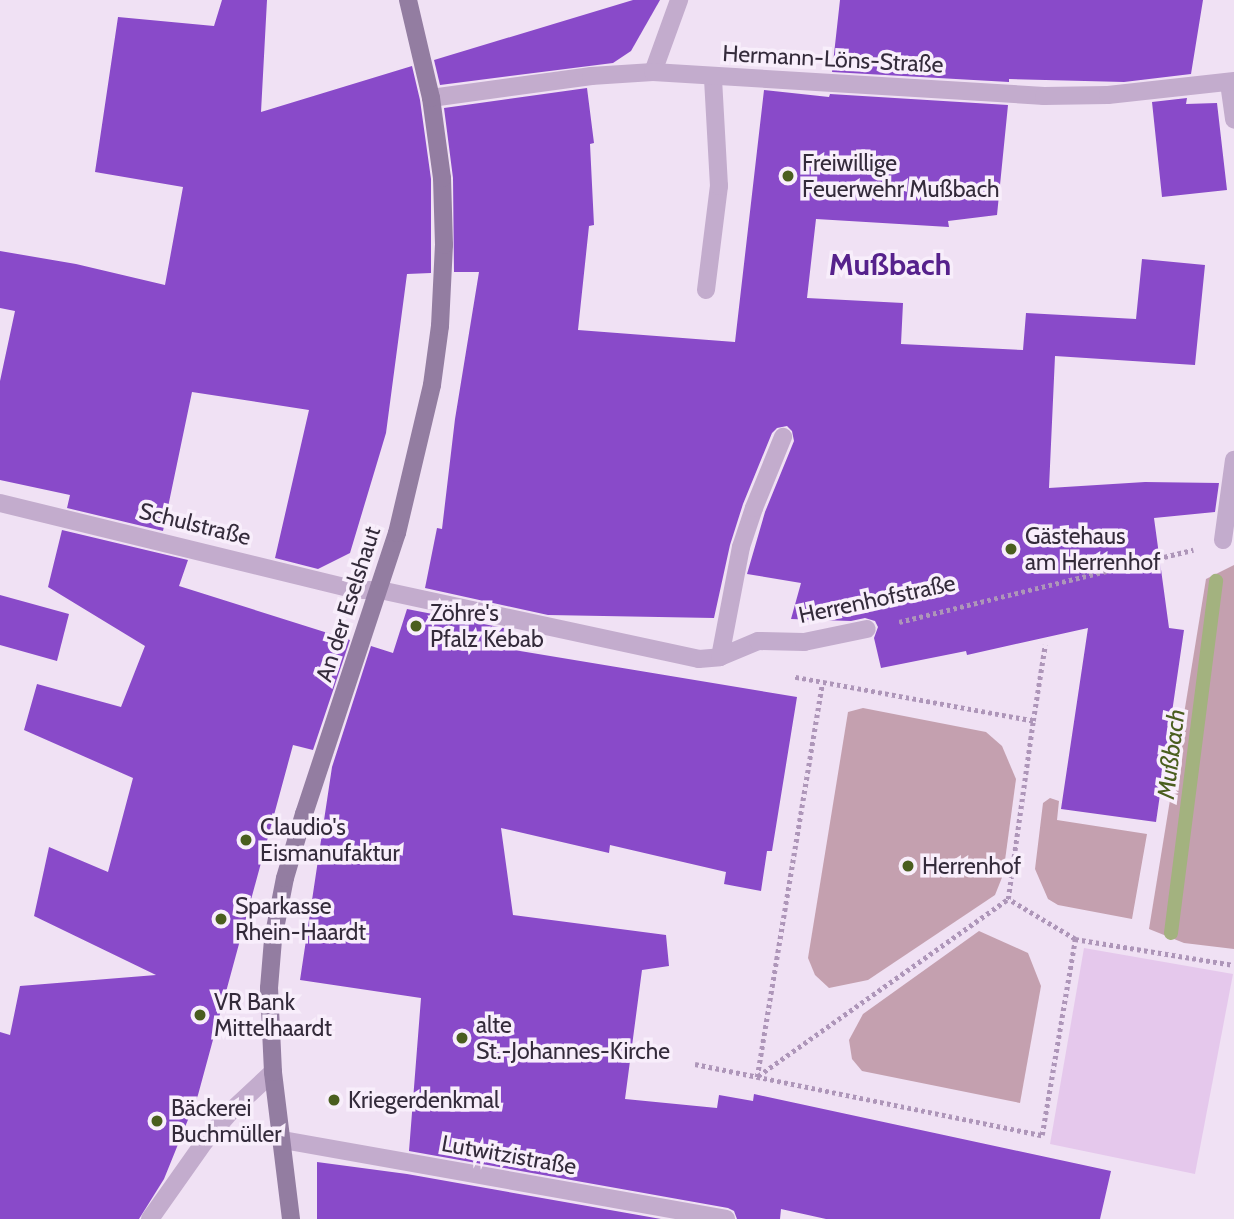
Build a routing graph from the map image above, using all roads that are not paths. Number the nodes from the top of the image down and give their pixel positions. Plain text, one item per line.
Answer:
1 (408, 0) edge
2 (679, 0) edge
3 (653, 72) junction
4 (713, 77) junction
5 (1232, 82) edge
6 (431, 98) junction
7 (1234, 120) edge
8 (706, 290) dead end
9 (783, 437) dead end
10 (1234, 460) edge
11 (0, 503) edge
12 (1223, 540) road end
13 (380, 590) junction
14 (867, 629) road end
15 (720, 657) junction
16 (273, 1072) junction
17 (283, 1140) junction
18 (150, 1219) edge
19 (291, 1219) edge
20 (726, 1219) edge

1 - 6 main road, An der Eselshaut
2 - 3 street
3 - 4 street, Hermann-Löns-Straße
3 - 6 street, Hermann-Löns-Straße
4 - 5 street, Hermann-Löns-Straße
4 - 8 street
5 - 7 street
6 - 13 main road, An der Eselshaut
9 - 15 street
10 - 12 street
11 - 13 street, Schulstraße
13 - 15 street, Herrenhofstraße
13 - 16 main road, An der Eselshaut
14 - 15 street, Herrenhofstraße
16 - 17 main road, An der Eselshaut
16 - 18 street
17 - 19 main road, An der Eselshaut
17 - 20 street, Lutwitzistraße

